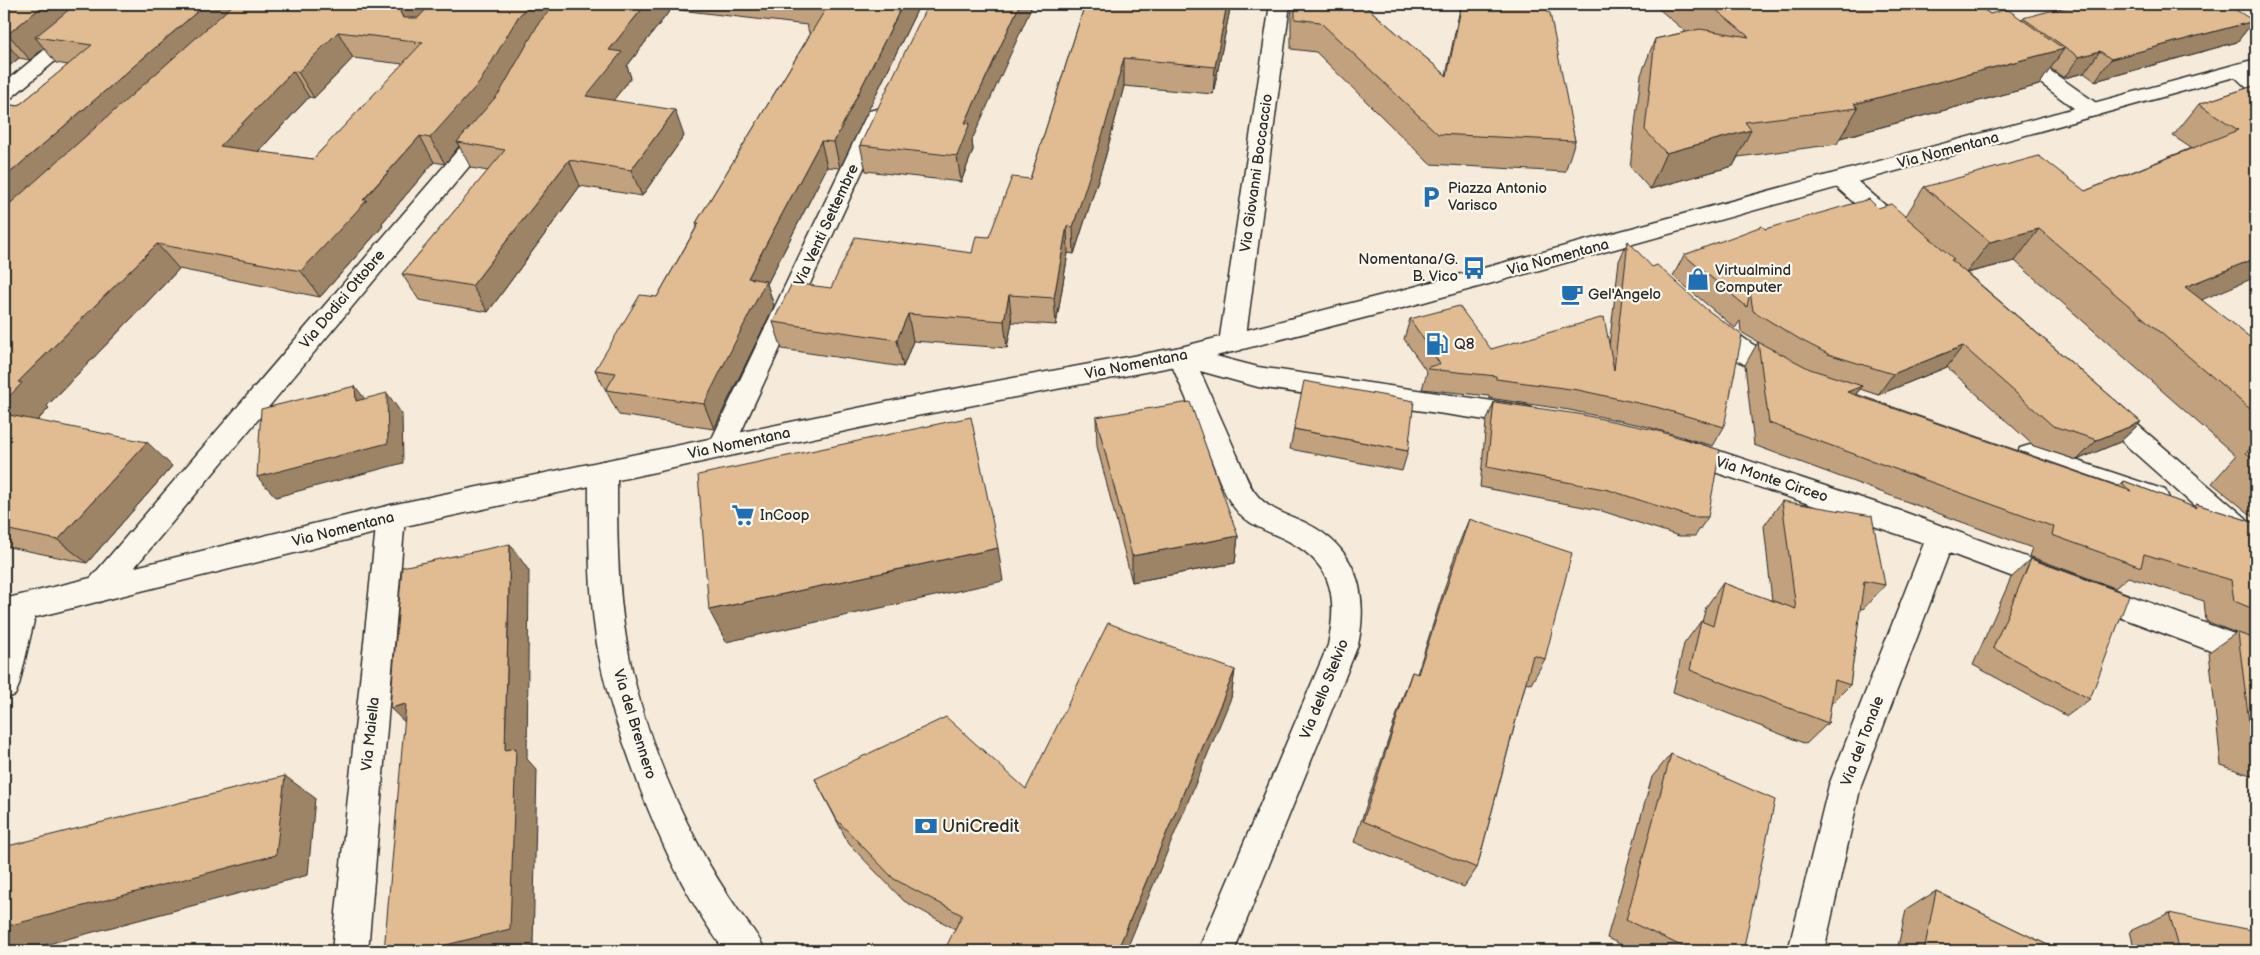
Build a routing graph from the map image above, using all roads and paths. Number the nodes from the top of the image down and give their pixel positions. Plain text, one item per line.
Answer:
1 (1280, 4) edge
2 (89, 15) edge
3 (1995, 41) edge
4 (2247, 67) edge
5 (2256, 86) edge
6 (4, 93) edge
7 (885, 100) edge
8 (2091, 110) junction
9 (503, 112) edge
10 (1841, 179) junction
11 (1908, 238) edge
12 (1622, 239) junction
13 (1642, 262) edge
14 (1692, 312) edge
15 (1232, 343) junction
16 (1181, 356) junction
17 (1805, 383) edge
18 (2087, 395) edge
19 (1550, 419) edge
20 (1663, 444) edge
21 (721, 447) junction
22 (2004, 448) edge
23 (603, 472) junction
24 (391, 517) junction
25 (2246, 529) edge
26 (1941, 537) junction
27 (99, 589) junction
28 (13, 610) edge
29 (2256, 655) edge
30 (4, 685) edge
31 (350, 951) edge
32 (746, 951) edge
33 (1216, 951) edge
34 (1806, 951) edge

1 - 15 street, Via Giovanni Boccaccio
2 - 6 street
3 - 8 street
4 - 5 street
4 - 8 street, Via Nomentana
7 - 21 street, Via Venti Settembre
8 - 10 street, Via Nomentana
9 - 27 street, Via Dodici Ottobre
10 - 11 street
10 - 12 street, Via Nomentana
12 - 13 street
12 - 15 street, Via Nomentana
14 - 17 street
15 - 16 street, Via Nomentana
16 - 19 street
16 - 21 street, Via Nomentana
16 - 33 street, Via dello Stelvio
18 - 25 street
20 - 26 street, Via Monte Circeo
21 - 23 street, Via Nomentana
22 - 25 street
23 - 24 street, Via Nomentana
23 - 32 street, Via del Brennero
24 - 27 street, Via Nomentana
24 - 31 street, Via Maiella
26 - 29 street, Via Monte Circeo
26 - 34 street, Via del Tonale
27 - 28 street, Via Nomentana
28 - 30 street

